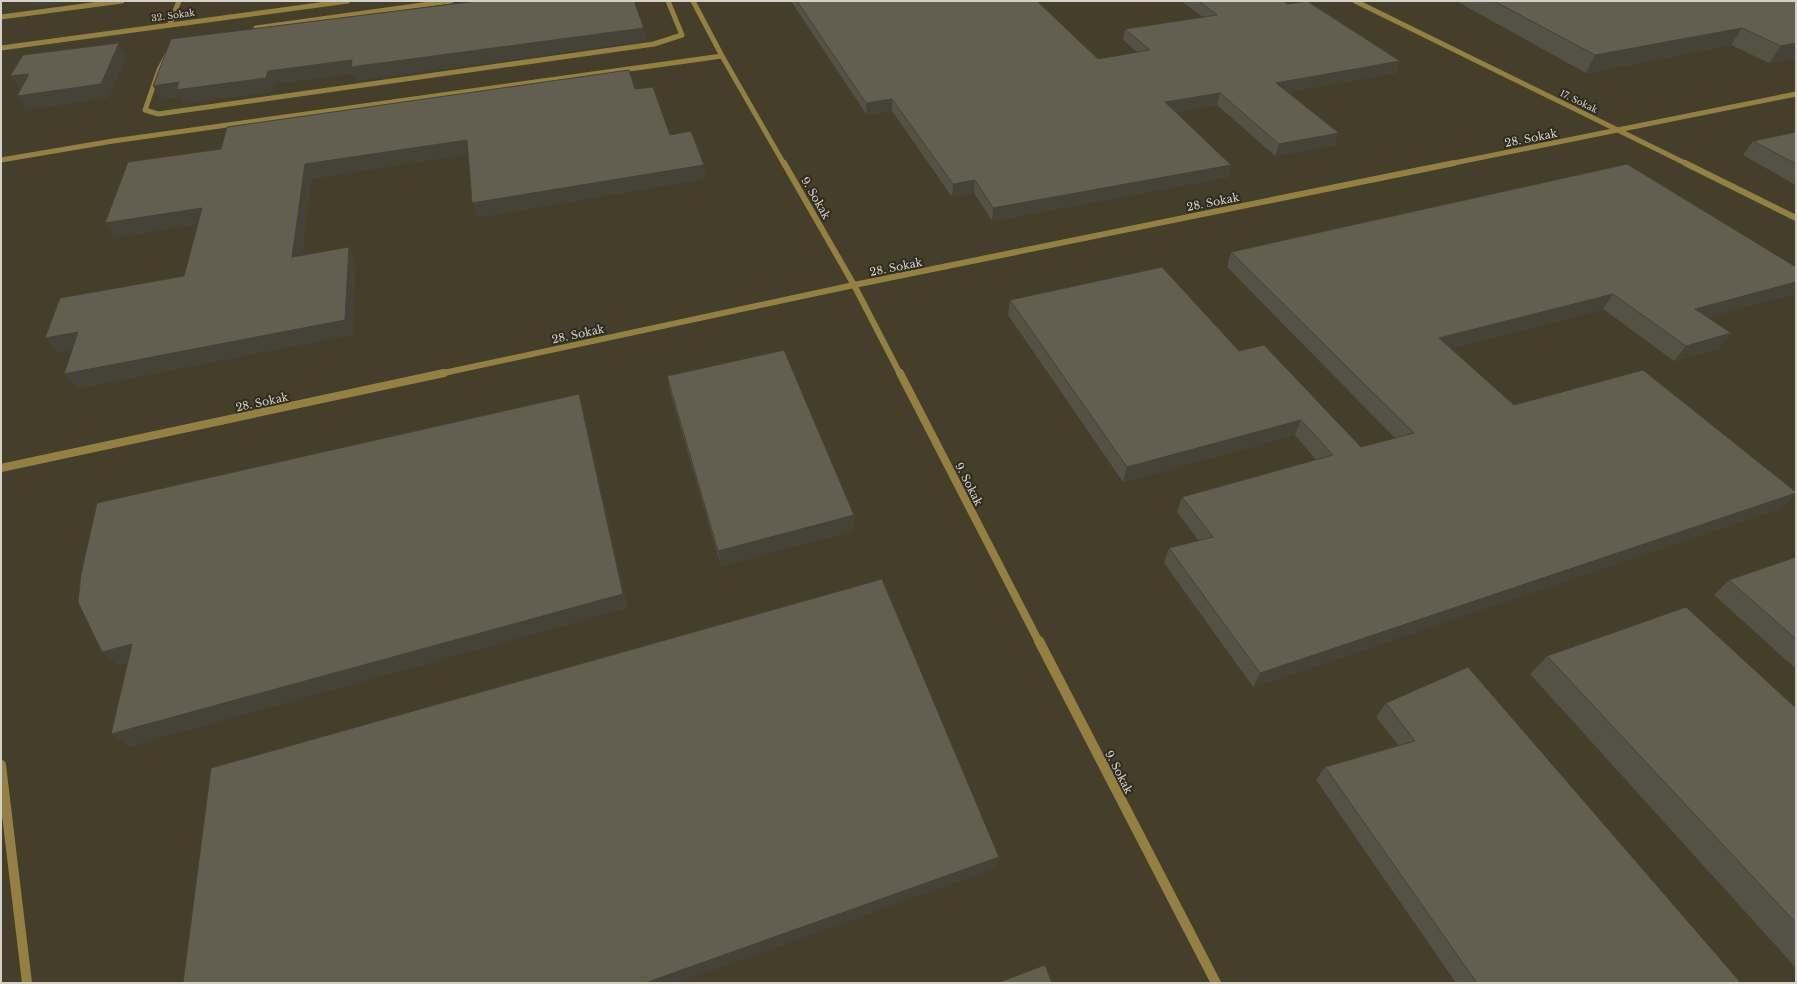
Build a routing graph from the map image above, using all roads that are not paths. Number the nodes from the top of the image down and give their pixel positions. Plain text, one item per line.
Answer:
1 (122, 1) edge
2 (179, 1) edge
3 (348, 1) edge
4 (451, 1) edge
5 (668, 1) edge
6 (693, 1) edge
7 (1355, 1) edge
8 (1, 17) edge
9 (170, 24) junction
10 (246, 30) edge
11 (1, 48) edge
12 (168, 52) edge
13 (722, 56) junction
14 (1796, 94) edge
15 (1620, 130) junction
16 (1, 160) edge
17 (1796, 218) edge
18 (854, 285) junction
19 (1, 468) edge
20 (1, 765) edge
21 (27, 983) edge
22 (1216, 983) edge

1 - 8 street
2 - 9 street
3 - 9 street, 32. Sokak
4 - 10 street
5 - 12 street
6 - 13 street, 9. Sokak
7 - 15 street, 17. Sokak
9 - 11 street, 32. Sokak
13 - 16 street
13 - 18 street, 9. Sokak
14 - 15 street, 28. Sokak
15 - 17 street, 17. Sokak
15 - 18 street, 28. Sokak
18 - 19 street, 28. Sokak
18 - 22 street, 9. Sokak
20 - 21 street

